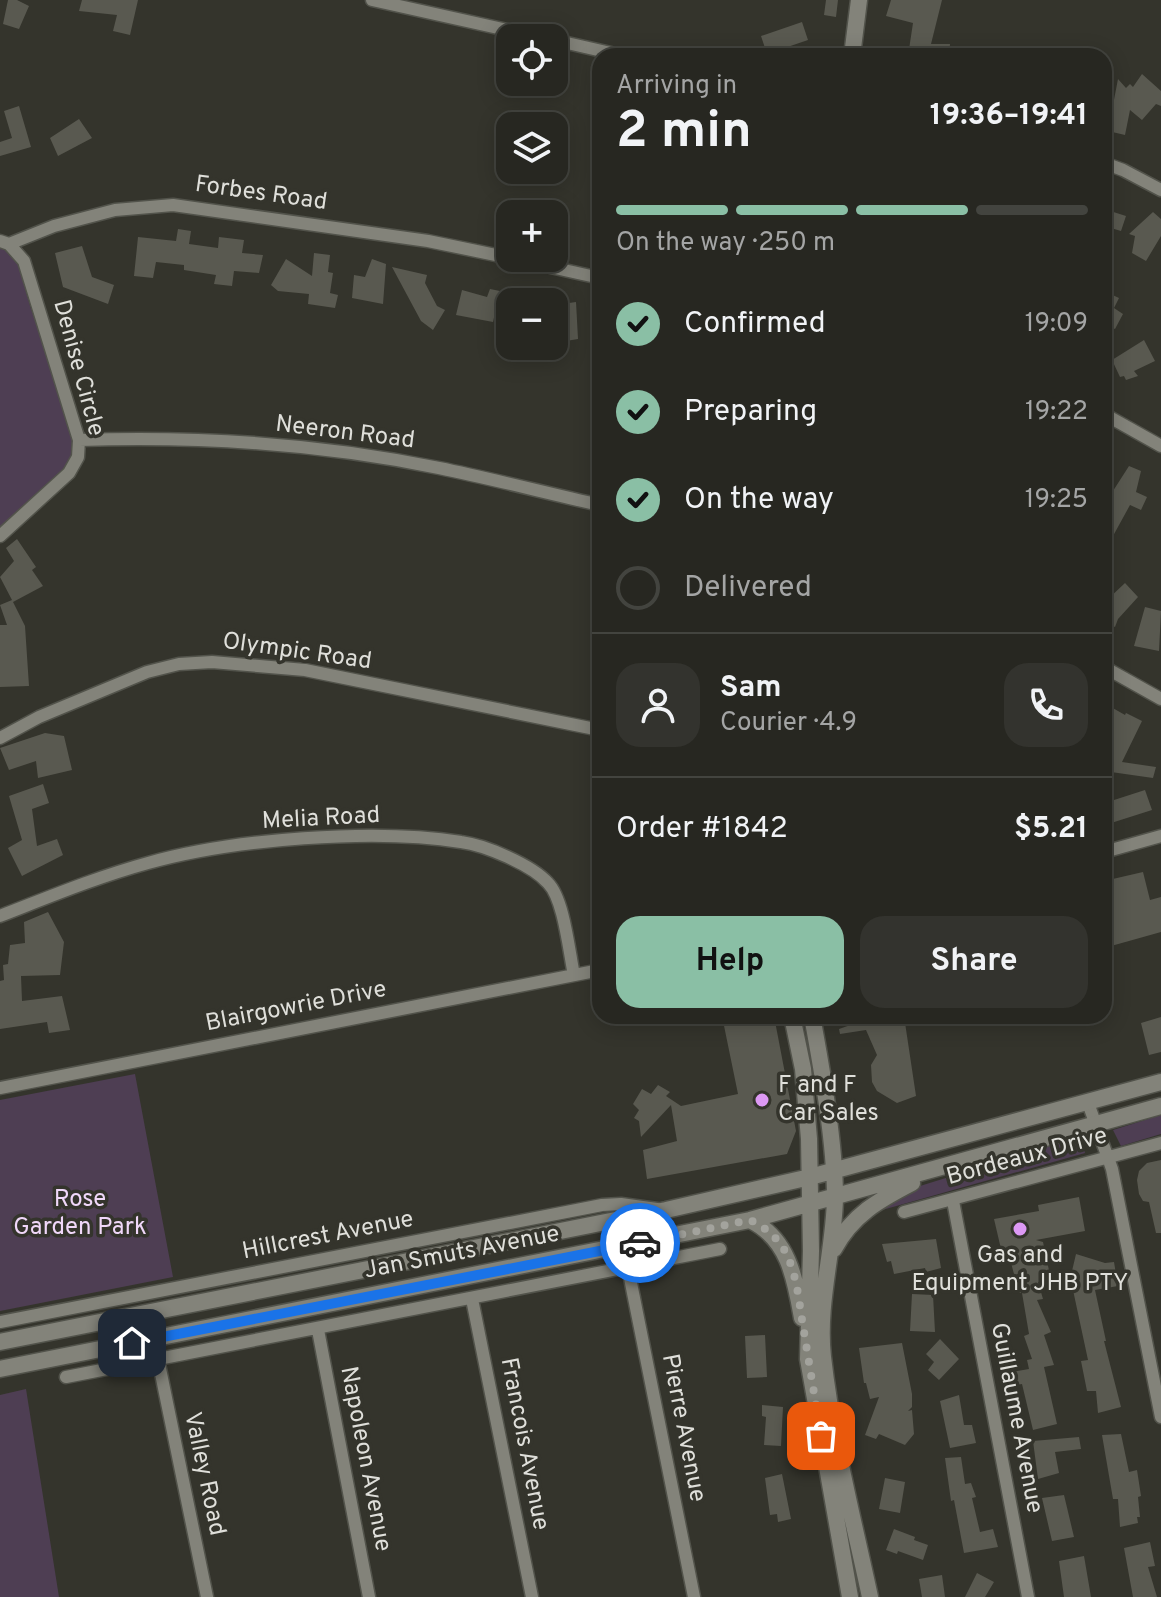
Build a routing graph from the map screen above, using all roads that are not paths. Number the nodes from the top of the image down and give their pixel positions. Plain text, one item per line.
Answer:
1 (372, 0) edge
2 (859, 0) edge
3 (496, 28) edge
4 (568, 43) edge
5 (853, 48) edge
6 (592, 49) edge
7 (1112, 166) edge
8 (1161, 190) edge
9 (4, 242) edge
10 (496, 255) edge
11 (568, 271) edge
12 (592, 276) edge
13 (1112, 418) edge
14 (79, 440) junction
15 (1161, 446) edge
16 (592, 503) edge
17 (0, 536) edge
18 (1112, 671) edge
19 (1161, 699) edge
20 (592, 728) edge
21 (0, 738) edge
22 (1161, 836) edge
23 (1112, 850) edge
24 (0, 916) edge
25 (592, 972) edge
26 (574, 975) junction
27 (794, 1024) edge
28 (813, 1024) edge
29 (1161, 1082) edge
30 (0, 1088) edge
31 (1088, 1103) junction
32 (1161, 1106) edge
33 (1095, 1125) junction
34 (1161, 1143) edge
35 (1107, 1158) junction
36 (946, 1166) junction
37 (833, 1169) junction
38 (810, 1177) junction
39 (835, 1198) junction
40 (953, 1201) junction
41 (810, 1205) junction
42 (666, 1210) junction
43 (904, 1212) dead end
44 (750, 1220) junction
45 (720, 1249) dead end
46 (830, 1256) junction
47 (628, 1268) junction
48 (472, 1299) junction
49 (0, 1322) edge
50 (318, 1330) junction
51 (0, 1342) edge
52 (158, 1359) junction
53 (808, 1359) junction
54 (0, 1369) edge
55 (66, 1377) dead end
56 (1161, 1417) edge
57 (207, 1597) edge
58 (369, 1597) edge
59 (532, 1597) edge
60 (694, 1597) edge
61 (850, 1597) edge
62 (870, 1597) edge
63 (1028, 1597) edge

1 - 3 street
2 - 5 main road
4 - 6 street
7 - 8 street
9 - 10 street, Forbes Road
9 - 14 street, Denise Circle
11 - 12 street, Forbes Road
13 - 15 street
14 - 16 street, Neeron Road
14 - 17 street, Denise Circle
18 - 19 street
20 - 21 street, Olympic Road
22 - 23 street
24 - 26 street, Melia Road
25 - 26 street, Blairgowrie Drive
26 - 30 street, Blairgowrie Drive
27 - 38 main road
28 - 37 main road
29 - 31 main road, Jan Smuts Avenue
31 - 33 street
31 - 37 main road, Jan Smuts Avenue
32 - 33 main road, Jan Smuts Avenue
33 - 35 street
33 - 36 main road, Jan Smuts Avenue
34 - 35 street, Bordeaux Drive
35 - 40 street, Bordeaux Drive
35 - 56 street
36 - 39 main road, Jan Smuts Avenue
36 - 46 main road
37 - 38 main road, Jan Smuts Avenue
37 - 39 main road
38 - 41 main road
38 - 42 main road, Jan Smuts Avenue
39 - 41 main road, Jan Smuts Avenue
39 - 46 main road
40 - 43 street, Bordeaux Drive
40 - 63 street, Guillaume Avenue
41 - 44 main road, Jan Smuts Avenue
41 - 53 main road
42 - 49 street, Hillcrest Avenue
42 - 51 main road, Jan Smuts Avenue
44 - 53 main road
44 - 54 main road, Jan Smuts Avenue
45 - 47 street
46 - 62 main road
47 - 48 street
47 - 60 street, Pierre Avenue
48 - 50 street
48 - 59 street, Francois Avenue
50 - 52 street
50 - 58 street, Napoleon Avenue
52 - 55 street
52 - 57 street, Valley Road
53 - 61 main road

